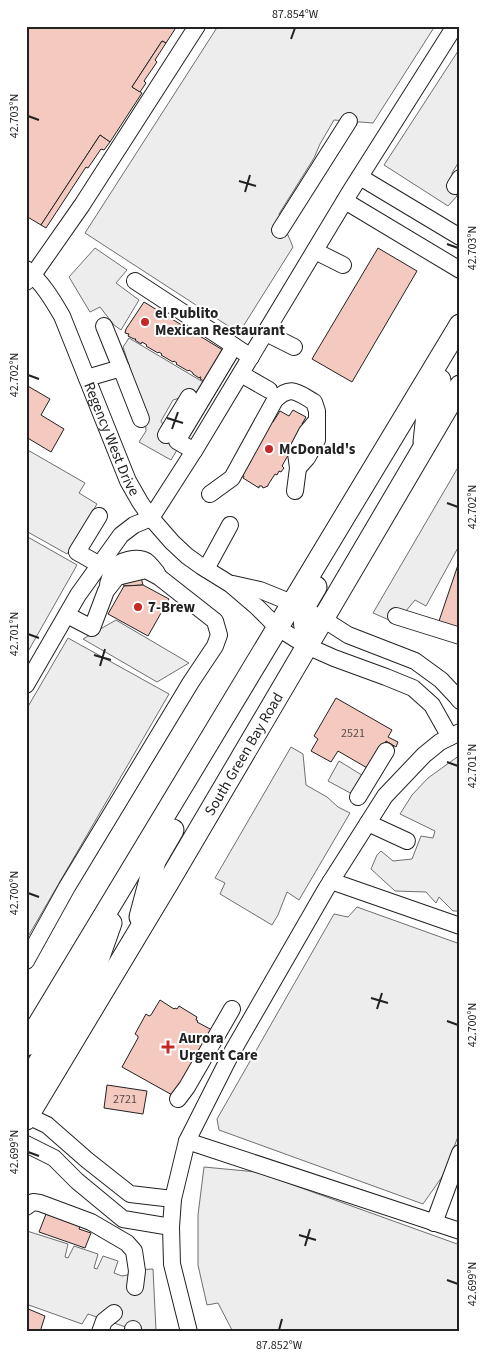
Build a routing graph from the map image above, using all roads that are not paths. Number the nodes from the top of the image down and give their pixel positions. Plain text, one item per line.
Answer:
1 (197, 26) edge
2 (455, 26) edge
3 (349, 121) dead end
4 (360, 177) junction
5 (345, 201) junction
6 (280, 230) dead end
7 (460, 237) edge
8 (315, 251) junction
9 (343, 265) dead end
10 (460, 270) edge
11 (29, 275) edge
12 (135, 281) dead end
13 (460, 325) edge
14 (104, 326) dead end
15 (266, 333) junction
16 (460, 344) edge
17 (234, 346) junction
18 (273, 349) dead end
19 (251, 357) junction
20 (121, 368) junction
21 (241, 374) junction
22 (87, 378) junction
23 (460, 386) edge
24 (269, 390) dead end
25 (189, 397) dead end
26 (141, 419) dead end
27 (172, 438) junction
28 (423, 449) junction
29 (194, 451) junction
30 (295, 491) dead end
31 (210, 494) dead end
32 (99, 516) dead end
33 (151, 518) junction
34 (230, 525) dead end
35 (100, 565) junction
36 (206, 569) junction
37 (230, 584) junction
38 (298, 606) junction
39 (67, 614) junction
40 (396, 616) dead end
41 (324, 619) junction
42 (281, 630) junction
43 (460, 636) edge
44 (307, 646) junction
45 (26, 685) edge
46 (460, 701) edge
47 (455, 734) edge
48 (386, 751) dead end
49 (358, 797) dead end
50 (368, 823) junction
51 (407, 841) dead end
52 (126, 880) junction
53 (331, 881) junction
54 (460, 926) edge
55 (133, 941) junction
56 (26, 961) edge
57 (232, 1009) dead end
58 (26, 1046) edge
59 (190, 1080) junction
60 (26, 1084) edge
61 (211, 1094) junction
62 (178, 1099) dead end
63 (27, 1117) edge
64 (188, 1140) junction
65 (26, 1144) edge
66 (460, 1153) edge
67 (173, 1199) junction
68 (26, 1207) edge
69 (434, 1223) junction
70 (171, 1227) junction
71 (460, 1231) edge
72 (135, 1287) dead end
73 (114, 1313) dead end
74 (100, 1332) edge
75 (189, 1332) edge

1 - 11 street
2 - 4 street
3 - 6 street
4 - 5 street
4 - 7 street
5 - 8 street
5 - 10 street
8 - 9 street
8 - 15 street
11 - 22 street, Regency West Drive
12 - 17 street
13 - 38 main road
14 - 20 street
15 - 18 street
15 - 19 street
16 - 28 main road
17 - 19 street
17 - 27 street
19 - 21 street
20 - 22 street
20 - 26 street
21 - 24 street
21 - 29 street
22 - 33 street, Regency West Drive
23 - 28 main road, South Green Bay Road
25 - 27 street
27 - 29 street
28 - 41 main road, South Green Bay Road
29 - 33 street
30 - 31 street
32 - 35 street
33 - 35 street
33 - 36 street, Regency West Drive
34 - 36 street
35 - 39 street
36 - 37 street, Regency West Drive
37 - 38 street, Regency West Drive
37 - 42 street, Regency West Drive
38 - 41 street, Regency West Drive
38 - 42 main road
38 - 44 main road
39 - 45 street
39 - 56 street
40 - 43 street
41 - 44 main road, South Green Bay Road
41 - 46 street, Regency West Drive
42 - 44 street, Regency West Drive
42 - 52 main road
42 - 55 main road
44 - 47 street, Regency West Drive
44 - 55 main road, South Green Bay Road
47 - 50 street
48 - 49 street
50 - 51 street
50 - 53 street
52 - 58 main road
52 - 60 main road
53 - 54 street
53 - 61 street
55 - 63 main road, South Green Bay Road
57 - 59 street
59 - 61 street
59 - 62 street
61 - 64 street
63 - 67 street
64 - 67 street
64 - 69 street
65 - 70 street
66 - 69 street
67 - 70 street
68 - 72 street
69 - 71 street
70 - 75 street
73 - 74 street

